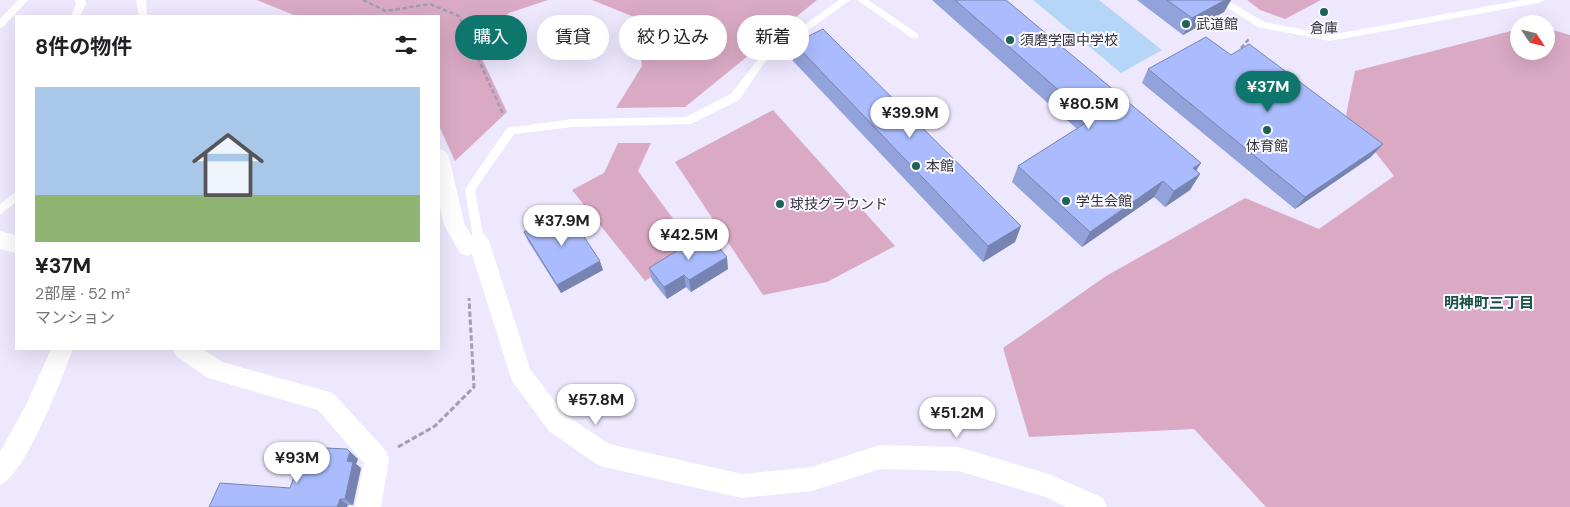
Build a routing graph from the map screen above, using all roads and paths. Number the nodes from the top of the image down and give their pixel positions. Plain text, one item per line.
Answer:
1 (23, 0) edge
2 (80, 0) edge
3 (141, 0) edge
4 (363, 0) edge
5 (845, 0) edge
6 (862, 0) edge
7 (1220, 0) edge
8 (1539, 0) edge
9 (76, 15) edge
10 (143, 15) edge
11 (0, 25) edge
12 (915, 36) dead end
13 (511, 131) junction
14 (440, 162) edge
15 (15, 197) edge
16 (0, 211) edge
17 (0, 240) edge
18 (15, 244) edge
19 (472, 244) junction
20 (62, 350) edge
21 (186, 350) edge
22 (377, 459) junction
23 (0, 473) edge
24 (369, 500) edge
25 (1094, 507) edge

1 - 11 lane
2 - 9 lane
3 - 10 lane
4 - 13 path
5 - 13 lane
6 - 12 lane
7 - 8 lane
13 - 19 lane
14 - 19 street
15 - 16 lane
17 - 18 street
19 - 22 path
19 - 25 street
20 - 23 street
21 - 22 street
22 - 24 street

